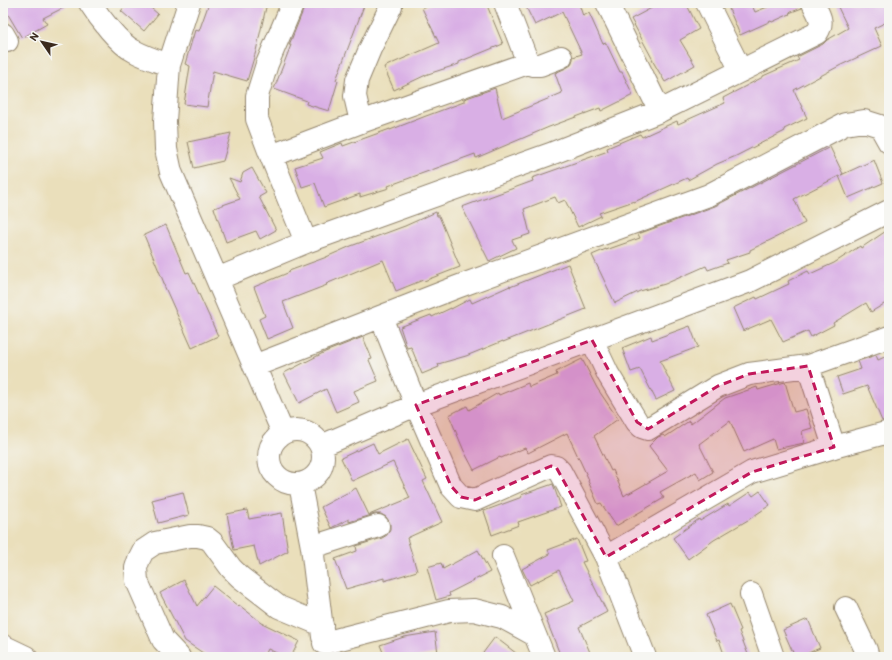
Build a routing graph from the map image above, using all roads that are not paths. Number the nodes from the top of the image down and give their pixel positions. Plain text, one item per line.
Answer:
1 (90, 3) edge
2 (189, 3) edge
3 (293, 3) edge
4 (505, 3) edge
5 (607, 3) edge
6 (707, 3) edge
7 (813, 3) edge
8 (391, 6) dead end
9 (561, 57) dead end
10 (528, 63) junction
11 (169, 65) junction
12 (741, 71) junction
13 (660, 111) junction
14 (361, 122) junction
15 (889, 142) edge
16 (271, 156) junction
17 (889, 211) edge
18 (306, 242) junction
19 (217, 279) junction
20 (381, 317) junction
21 (889, 337) edge
22 (592, 340) junction
23 (254, 366) junction
24 (808, 366) junction
25 (416, 405) junction
26 (889, 432) edge
27 (283, 433) junction
28 (321, 446) junction
29 (834, 447) junction
30 (300, 484) junction
31 (378, 526) dead end
32 (312, 547) junction
33 (503, 556) dead end
34 (606, 557) junction
35 (750, 594) dead end
36 (846, 608) dead end
37 (535, 635) junction
38 (324, 642) edge
39 (3, 646) edge
40 (26, 657) edge
41 (179, 657) edge
42 (544, 657) edge
43 (646, 657) edge
44 (773, 657) edge
45 (868, 657) edge

1 - 11 street
2 - 11 street
3 - 16 street
4 - 10 street
5 - 13 street
6 - 12 street
7 - 12 street
8 - 14 street
9 - 10 street
10 - 14 street
11 - 19 street
12 - 13 street
13 - 18 street
14 - 16 street
15 - 20 street
16 - 18 street
17 - 22 street
18 - 19 street
19 - 23 street
20 - 23 street
20 - 25 street
21 - 24 street
22 - 24 street
22 - 25 street
23 - 27 street
24 - 29 street
25 - 28 street
25 - 34 street
26 - 29 street
27 - 28 street
27 - 30 street
28 - 30 street
29 - 34 street
30 - 32 street
31 - 32 street
32 - 38 street
33 - 37 street
34 - 43 street
35 - 44 street
36 - 45 street
37 - 38 street
37 - 42 street
38 - 41 street
39 - 40 street

